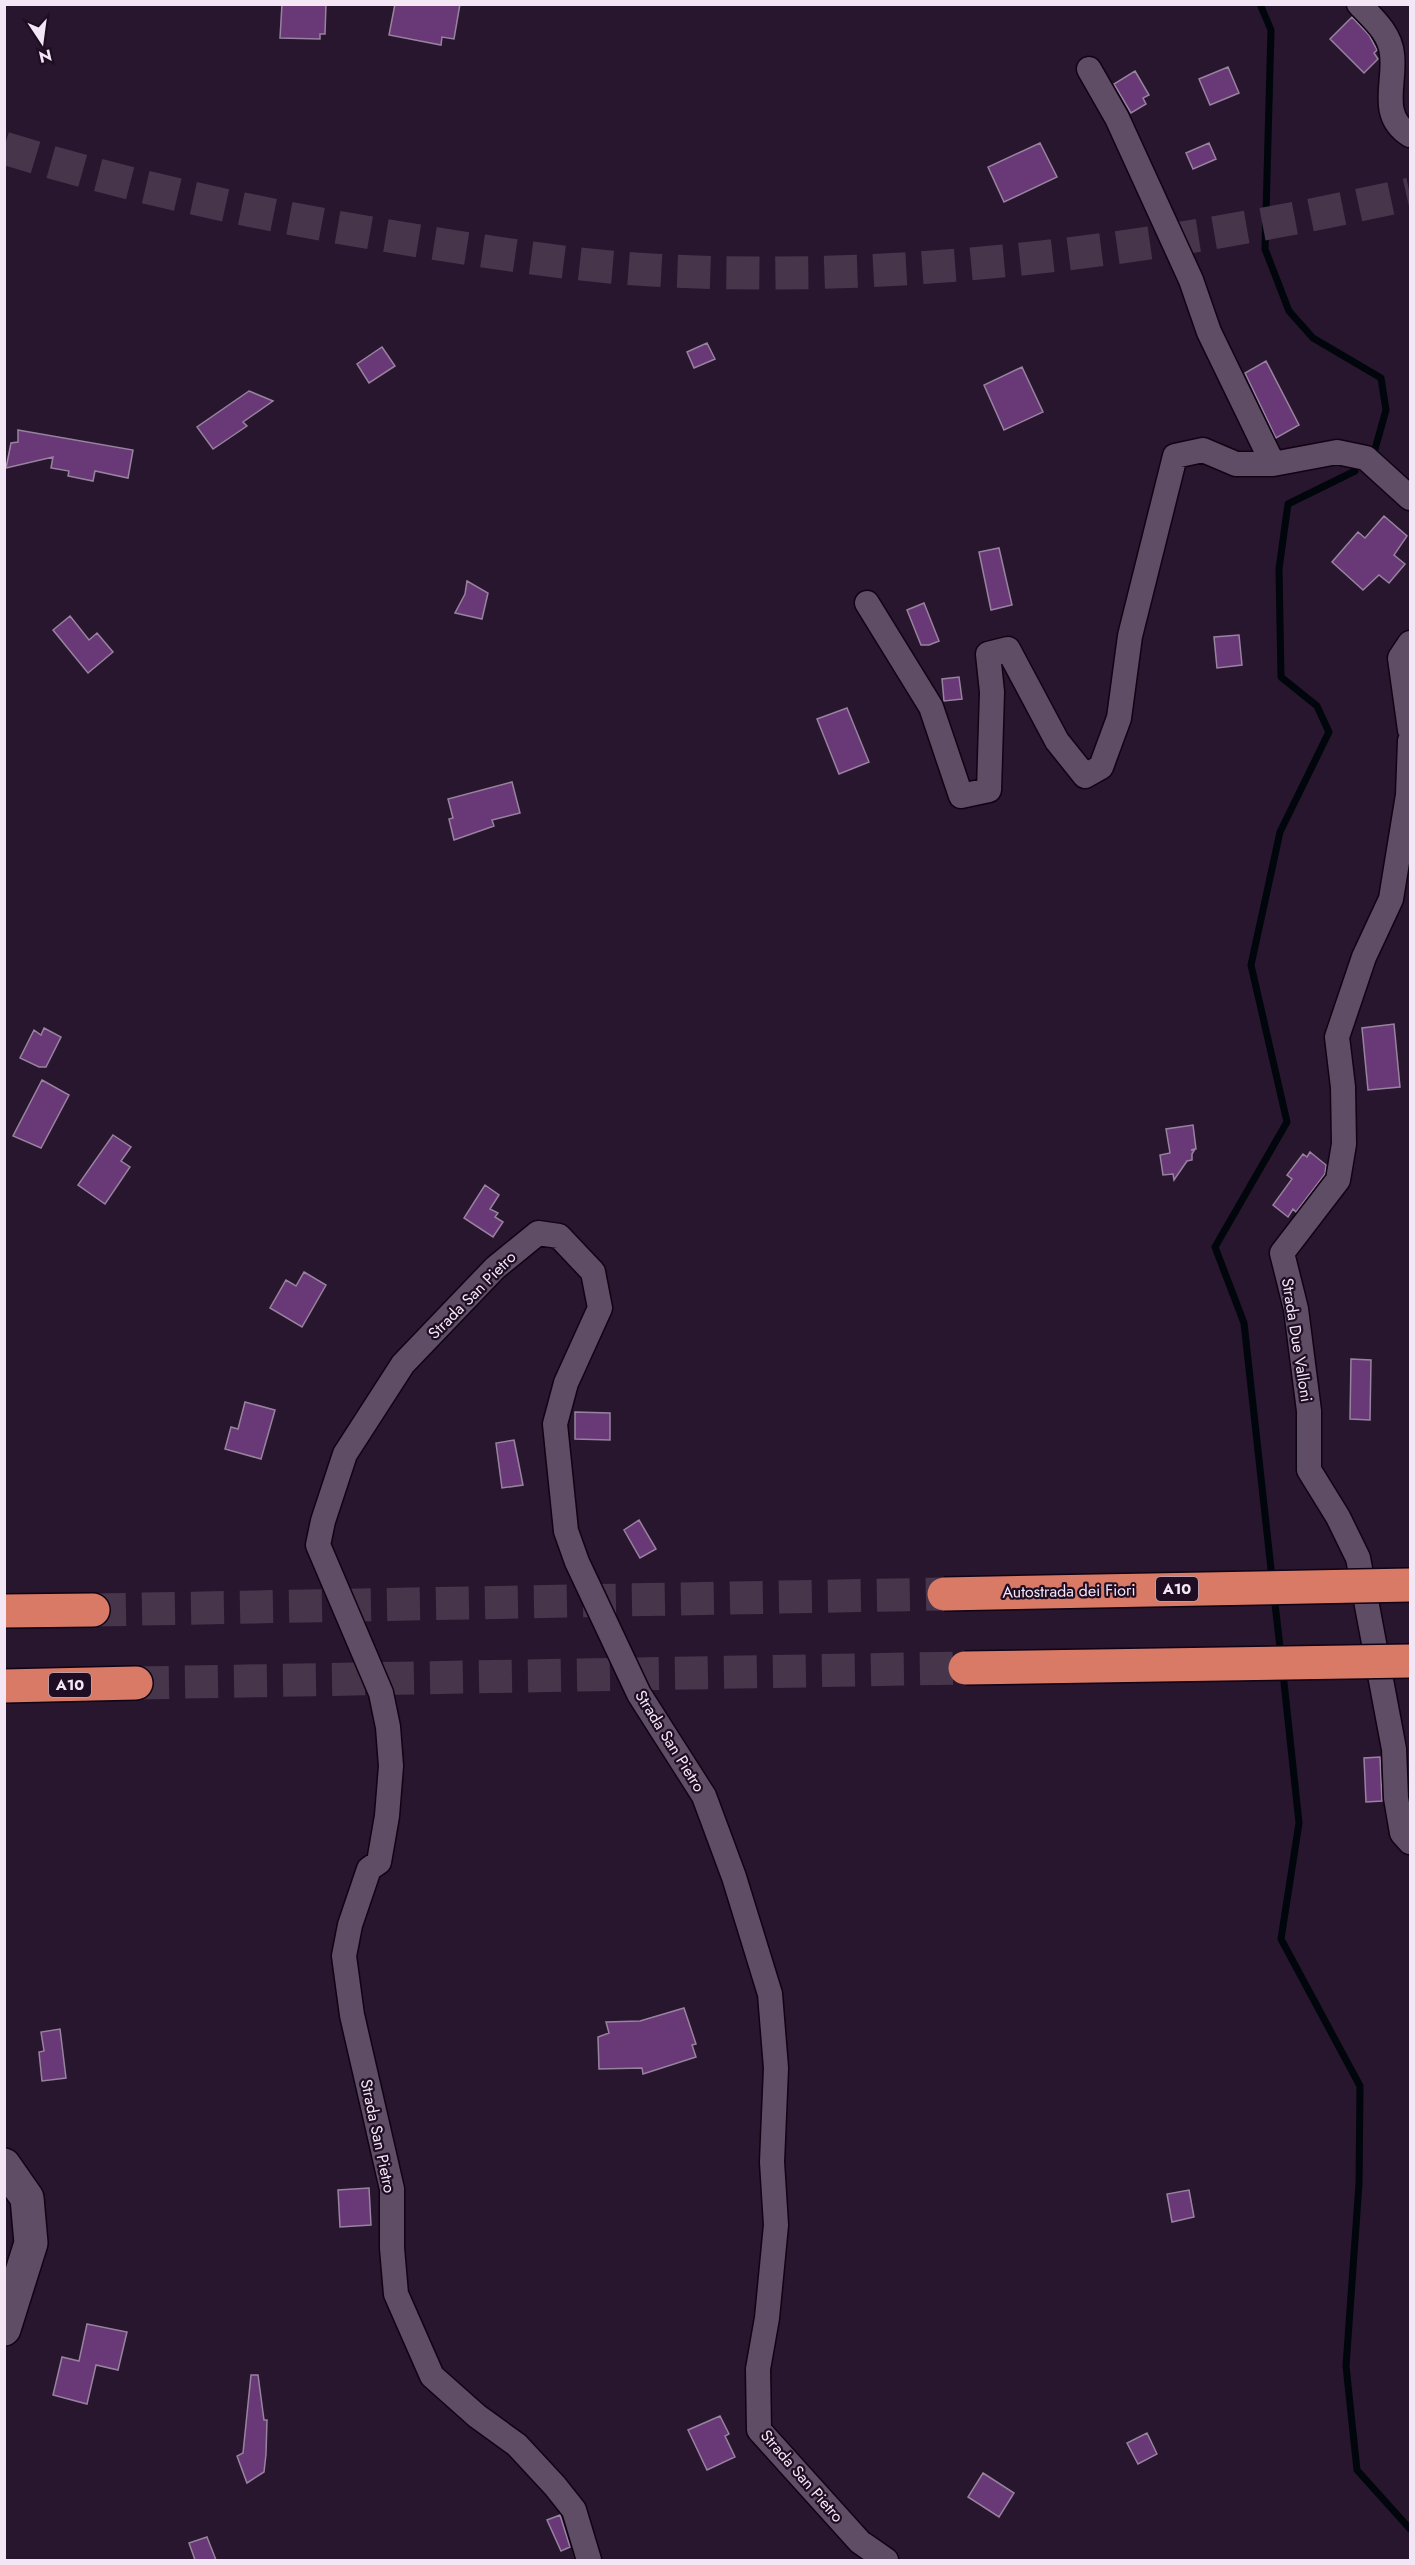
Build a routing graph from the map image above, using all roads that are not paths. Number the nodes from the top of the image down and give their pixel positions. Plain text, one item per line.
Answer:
1 (1359, 4) edge
2 (1089, 69) dead end
3 (1410, 135) edge
4 (1273, 464) junction
5 (1410, 498) edge
6 (867, 603) dead end
7 (1410, 644) edge
8 (1410, 730) edge
9 (1410, 741) edge
10 (1410, 1585) edge
11 (944, 1594) tunnel mouth
12 (93, 1610) tunnel mouth
13 (4, 1611) edge
14 (1410, 1661) edge
15 (965, 1668) tunnel mouth
16 (136, 1683) tunnel mouth
17 (4, 1686) edge
18 (1410, 1842) edge
19 (4, 2165) edge
20 (4, 2329) edge
21 (590, 2560) edge
22 (886, 2560) edge

1 - 3 street
2 - 4 street
4 - 5 street
4 - 6 street
7 - 8 street
9 - 18 street, Strada Due Valloni
10 - 11 highway, Autostrada dei Fiori / A10, bridge
12 - 13 highway
14 - 15 highway, bridge
16 - 17 highway, A10
19 - 20 street
21 - 22 street, Strada San Pietro

